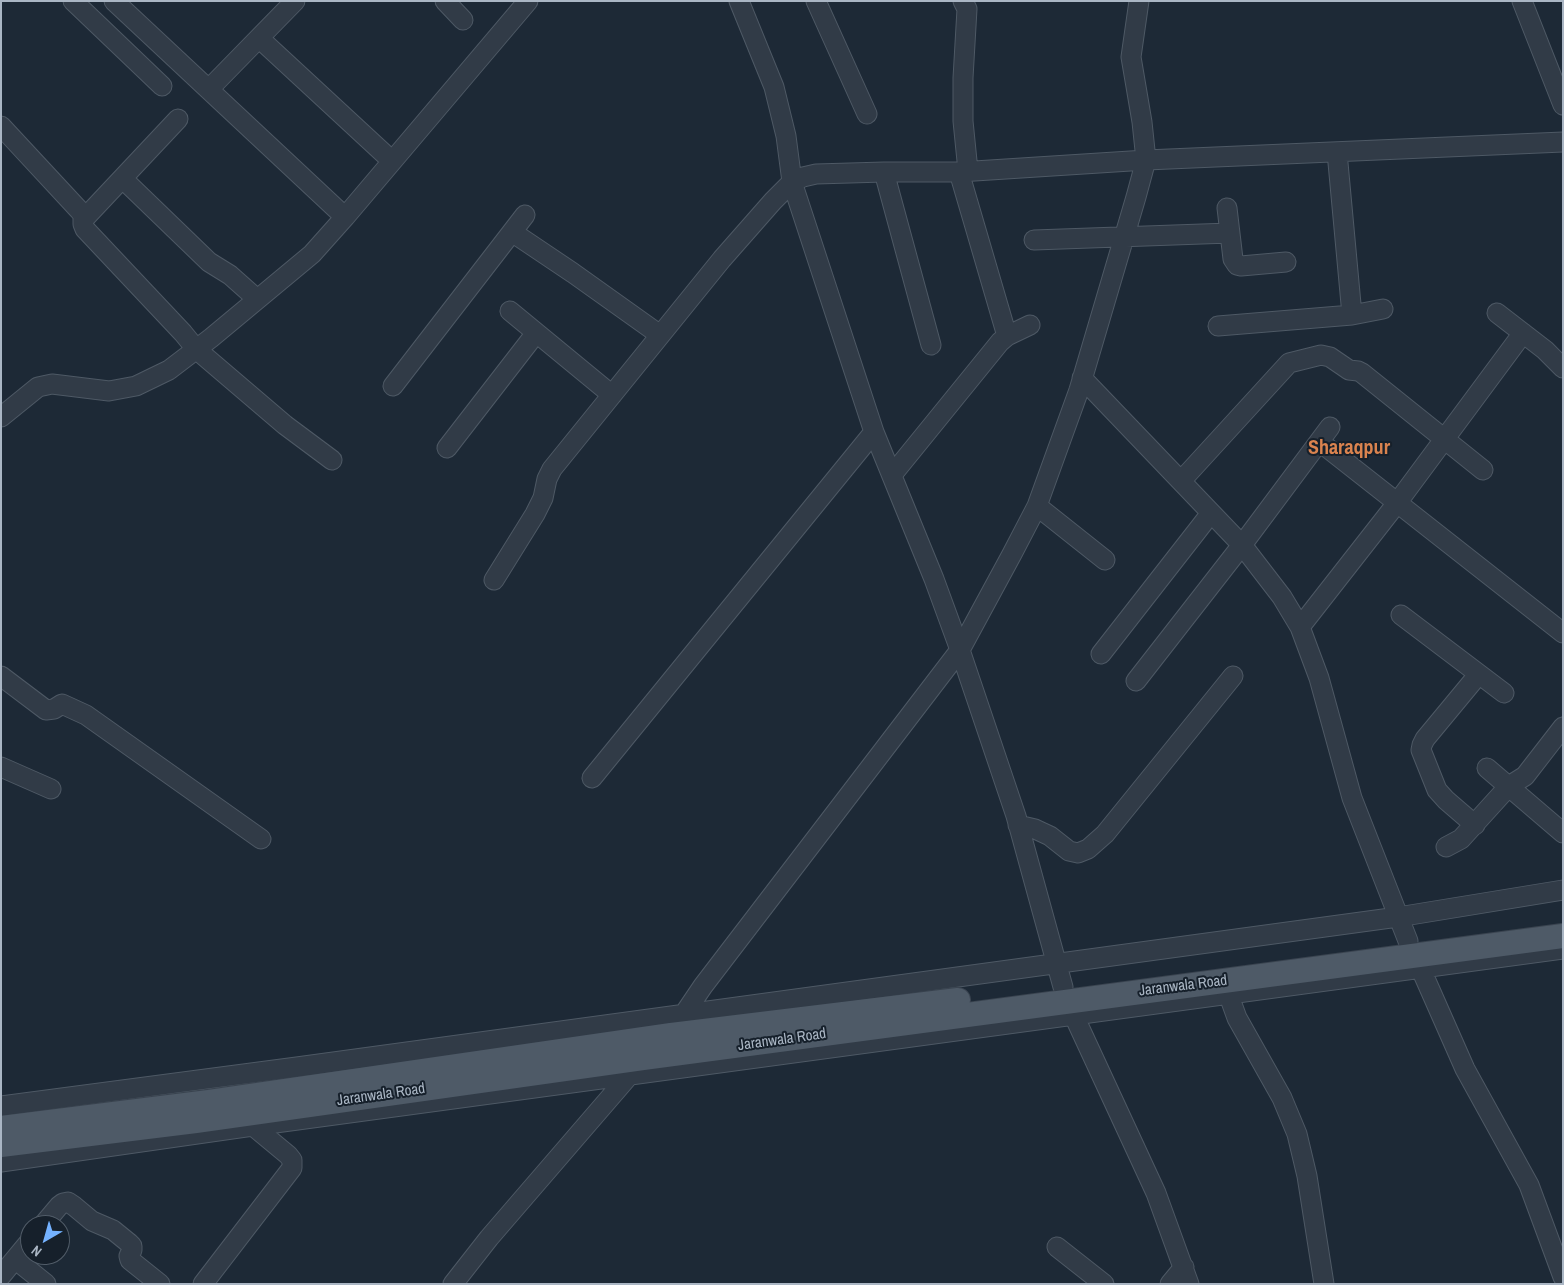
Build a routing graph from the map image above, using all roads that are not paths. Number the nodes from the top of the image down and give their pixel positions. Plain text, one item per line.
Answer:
1 (73, 1) edge
2 (114, 1) edge
3 (294, 1) edge
4 (445, 1) edge
5 (528, 1) edge
6 (739, 1) edge
7 (816, 1) edge
8 (963, 1) edge
9 (1139, 1) edge
10 (1522, 1) edge
11 (463, 20) dead end
12 (259, 38) junction
13 (162, 86) dead end
14 (209, 89) junction
15 (1563, 104) edge
16 (867, 114) dead end
17 (178, 119) dead end
18 (1, 126) edge
19 (1563, 142) edge
20 (1337, 152) junction
21 (1146, 160) junction
22 (392, 161) junction
23 (884, 172) junction
24 (963, 172) junction
25 (123, 179) junction
26 (792, 182) junction
27 (1227, 208) dead end
28 (525, 215) dead end
29 (345, 217) junction
30 (83, 220) junction
31 (512, 232) junction
32 (1230, 232) junction
33 (1124, 237) junction
34 (1034, 240) dead end
35 (1286, 262) dead end
36 (257, 299) junction
37 (1383, 309) dead end
38 (510, 311) dead end
39 (1497, 313) dead end
40 (1352, 315) junction
41 (1030, 325) dead end
42 (1218, 326) dead end
43 (536, 333) junction
44 (1523, 333) junction
45 (660, 335) junction
46 (1007, 336) junction
47 (931, 345) dead end
48 (196, 349) junction
49 (1563, 368) edge
50 (1082, 378) junction
51 (394, 386) dead end
52 (612, 395) junction
53 (1, 417) edge
54 (874, 432) junction
55 (1444, 440) junction
56 (447, 448) dead end
57 (332, 460) dead end
58 (1483, 470) dead end
59 (892, 475) junction
60 (1182, 481) junction
61 (1398, 503) junction
62 (1037, 506) junction
63 (1212, 513) junction
64 (1242, 545) junction
65 (1105, 560) dead end
66 (494, 580) dead end
67 (1400, 616) dead end
68 (1300, 627) junction
69 (1563, 633) edge
70 (960, 650) junction
71 (1101, 654) dead end
72 (1478, 675) junction
73 (1, 676) edge
74 (1233, 676) dead end
75 (1136, 681) dead end
76 (1504, 693) dead end
77 (1563, 727) edge
78 (1, 767) edge
79 (1487, 768) dead end
80 (592, 778) dead end
81 (1509, 786) junction
82 (51, 789) dead end
83 (1018, 825) junction
84 (1475, 825) junction
85 (1563, 833) edge
86 (261, 839) dead end
87 (1446, 847) dead end
88 (1563, 890) edge
89 (1398, 917) junction
90 (1563, 920) edge
91 (1563, 936) edge
92 (1563, 949) edge
93 (1414, 955) junction
94 (1057, 964) junction
95 (1228, 994) junction
96 (1068, 1001) junction
97 (677, 1025) junction
98 (636, 1067) junction
99 (1, 1106) edge
100 (253, 1126) junction
101 (1, 1128) edge
102 (1, 1145) edge
103 (1, 1162) edge
104 (51, 1215) edge
105 (1058, 1247) dead end
106 (20, 1253) edge
107 (15, 1259) junction
108 (1187, 1275) edge
109 (1, 1276) edge
110 (1563, 1277) edge
111 (46, 1284) edge
112 (160, 1284) edge
113 (203, 1284) edge
114 (453, 1284) edge
115 (1104, 1284) edge
116 (1170, 1284) edge
117 (1324, 1284) edge

1 - 13 street
2 - 14 street
3 - 12 street
4 - 11 street
5 - 22 street
6 - 26 street
7 - 16 street
8 - 24 street
9 - 21 street
10 - 15 street
12 - 14 street
12 - 22 street
14 - 29 street
17 - 25 street
18 - 30 street
19 - 20 street
20 - 21 street
20 - 40 street
21 - 24 street
21 - 33 street
22 - 29 street
23 - 24 street
23 - 26 street
23 - 47 street
24 - 46 street
25 - 30 street
25 - 36 street
26 - 45 street
26 - 54 street
27 - 32 street
28 - 31 street
29 - 36 street
30 - 48 street
31 - 45 street
31 - 51 street
32 - 33 street
32 - 35 street
33 - 34 street
33 - 50 street
36 - 48 street
37 - 40 street
38 - 43 street
39 - 44 street
40 - 42 street
41 - 46 street
43 - 52 street
43 - 56 street
44 - 49 street
44 - 55 street
45 - 52 street
46 - 59 street
48 - 53 street
48 - 57 street
50 - 60 street
50 - 62 street
52 - 66 street
54 - 59 street
54 - 80 street
55 - 58 street
55 - 60 street
55 - 61 street
59 - 70 street
60 - 63 street
61 - 64 street
61 - 68 street
61 - 69 street
62 - 65 street
62 - 70 street
63 - 64 street
63 - 71 street
64 - 68 street
64 - 75 street
67 - 72 street
68 - 89 street
70 - 83 street
70 - 97 street
72 - 76 street
72 - 84 street
73 - 86 street
74 - 83 street
77 - 81 street
78 - 82 street
79 - 81 street
81 - 84 street
81 - 85 street
83 - 94 street
84 - 87 street
88 - 89 street
89 - 93 street
89 - 94 street
90 - 93 main road, Jaranwala Road
91 - 93 main road, Jaranwala Road
92 - 93 street
93 - 95 street
93 - 96 main road, Jaranwala Road
93 - 110 street
94 - 96 street
94 - 97 street
95 - 96 street
95 - 117 street
96 - 97 main road, Jaranwala Road
96 - 98 main road, Jaranwala Road
96 - 108 street
97 - 99 street
97 - 101 main road, Jaranwala Road
98 - 100 street
98 - 102 main road, Jaranwala Road
98 - 114 street
100 - 103 street
100 - 113 street
104 - 112 street
105 - 115 street
106 - 107 street
107 - 109 street
107 - 111 street
108 - 116 street

